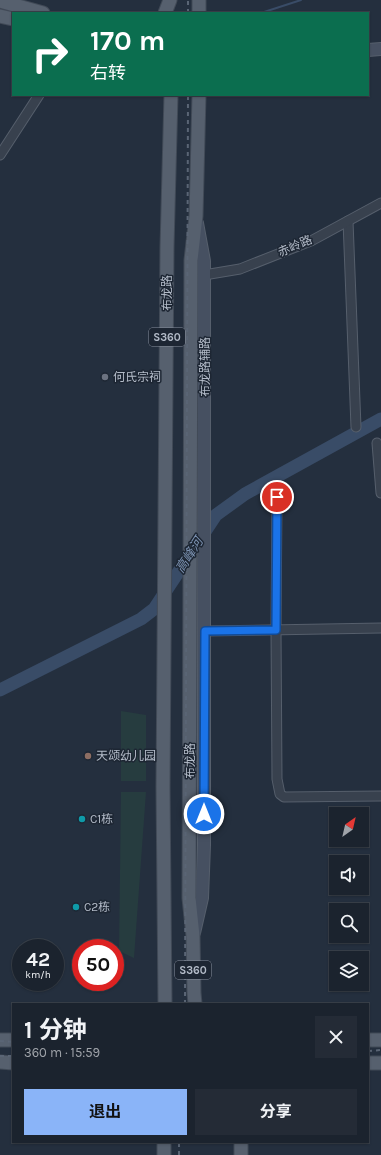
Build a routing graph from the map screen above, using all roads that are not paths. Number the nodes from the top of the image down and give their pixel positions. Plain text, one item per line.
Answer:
1 (170, 0) edge
2 (191, 0) edge
3 (199, 0) edge
4 (0, 1) edge
5 (39, 12) edge
6 (165, 12) edge
7 (170, 12) edge
8 (191, 12) edge
9 (199, 12) edge
10 (0, 16) edge
11 (12, 19) edge
12 (381, 41) edge
13 (369, 42) edge
14 (381, 49) edge
15 (369, 50) edge
16 (38, 96) edge
17 (165, 96) edge
18 (171, 96) edge
19 (200, 98) edge
20 (170, 110) junction
21 (0, 155) edge
22 (381, 204) edge
23 (196, 216) junction
24 (348, 221) junction
25 (204, 275) junction
26 (356, 427) dead end
27 (377, 443) dead end
28 (381, 493) edge
29 (277, 497) dead end
30 (381, 628) edge
31 (276, 630) junction
32 (205, 631) junction
33 (381, 796) edge
34 (194, 936) junction
35 (164, 1002) edge
36 (196, 1003) edge
37 (0, 1040) edge
38 (12, 1040) edge
39 (369, 1040) edge
40 (381, 1040) edge
41 (0, 1062) edge
42 (12, 1062) edge
43 (369, 1063) edge
44 (381, 1063) edge
45 (164, 1143) edge
46 (242, 1143) edge
47 (164, 1155) edge
48 (242, 1155) edge

1 - 6 main road
1 - 7 main road
2 - 8 main road
3 - 9 main road
4 - 5 main road
10 - 11 main road
12 - 13 main road
14 - 15 main road
16 - 21 street
17 - 20 main road
18 - 20 main road, 布龙路 / S360
19 - 23 main road, 布龙路 / S360
20 - 35 main road, 布龙路 / S360
22 - 24 street, 赤岭路
23 - 25 main road, 布龙路辅路
23 - 34 main road, 布龙路 / S360
24 - 25 street, 赤岭路
24 - 26 street
25 - 32 main road, 布龙路辅路
27 - 28 street
29 - 31 street
30 - 31 street
31 - 32 street
31 - 33 street
32 - 34 main road
34 - 36 main road, 布龙路 / S360
37 - 38 main road
39 - 40 main road
41 - 42 main road
43 - 44 main road
45 - 47 main road
46 - 48 main road

